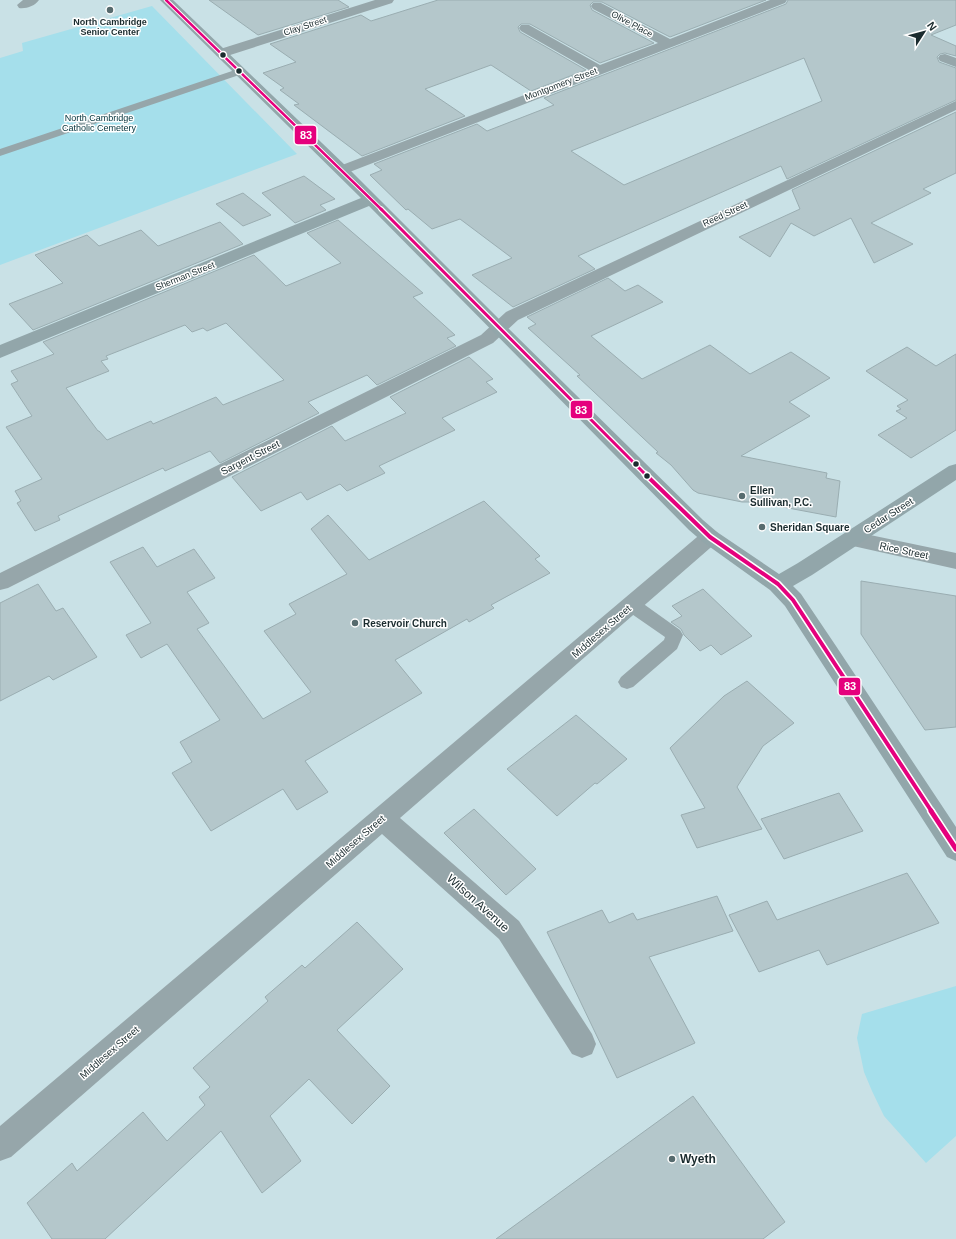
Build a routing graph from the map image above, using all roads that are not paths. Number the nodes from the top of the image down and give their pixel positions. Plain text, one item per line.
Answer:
1 (166, 0) edge
2 (388, 0) edge
3 (781, 0) edge
4 (597, 6) dead end
5 (525, 28) dead end
6 (668, 43) junction
7 (222, 53) junction
8 (598, 70) junction
9 (241, 71) junction
10 (956, 105) edge
11 (0, 153) edge
12 (342, 170) junction
13 (370, 200) junction
14 (498, 328) junction
15 (0, 352) edge
16 (956, 471) edge
17 (710, 537) junction
18 (851, 539) junction
19 (956, 560) edge
20 (0, 582) edge
21 (778, 584) junction
22 (632, 605) junction
23 (627, 682) dead end
24 (382, 818) junction
25 (956, 849) edge
26 (582, 1044) dead end
27 (0, 1146) edge

1 - 7 street
2 - 7 street, Clay Street
3 - 6 street, Montgomery Street
4 - 6 street, Olive Place
5 - 8 street
6 - 8 street, Montgomery Street
7 - 9 street
8 - 12 street, Montgomery Street
9 - 11 lane
9 - 12 street
10 - 14 street, Reed Street
12 - 13 street
13 - 14 street
13 - 15 street, Sherman Street
14 - 17 street
14 - 20 street, Sargent Street
16 - 18 street, Cedar Street
17 - 21 street
17 - 22 street, Middlesex Street
18 - 19 street, Rice Street
18 - 21 street, Cedar Street
21 - 25 street
22 - 23 lane
22 - 24 street, Middlesex Street
24 - 26 street, Wilson Avenue
24 - 27 street, Middlesex Street

